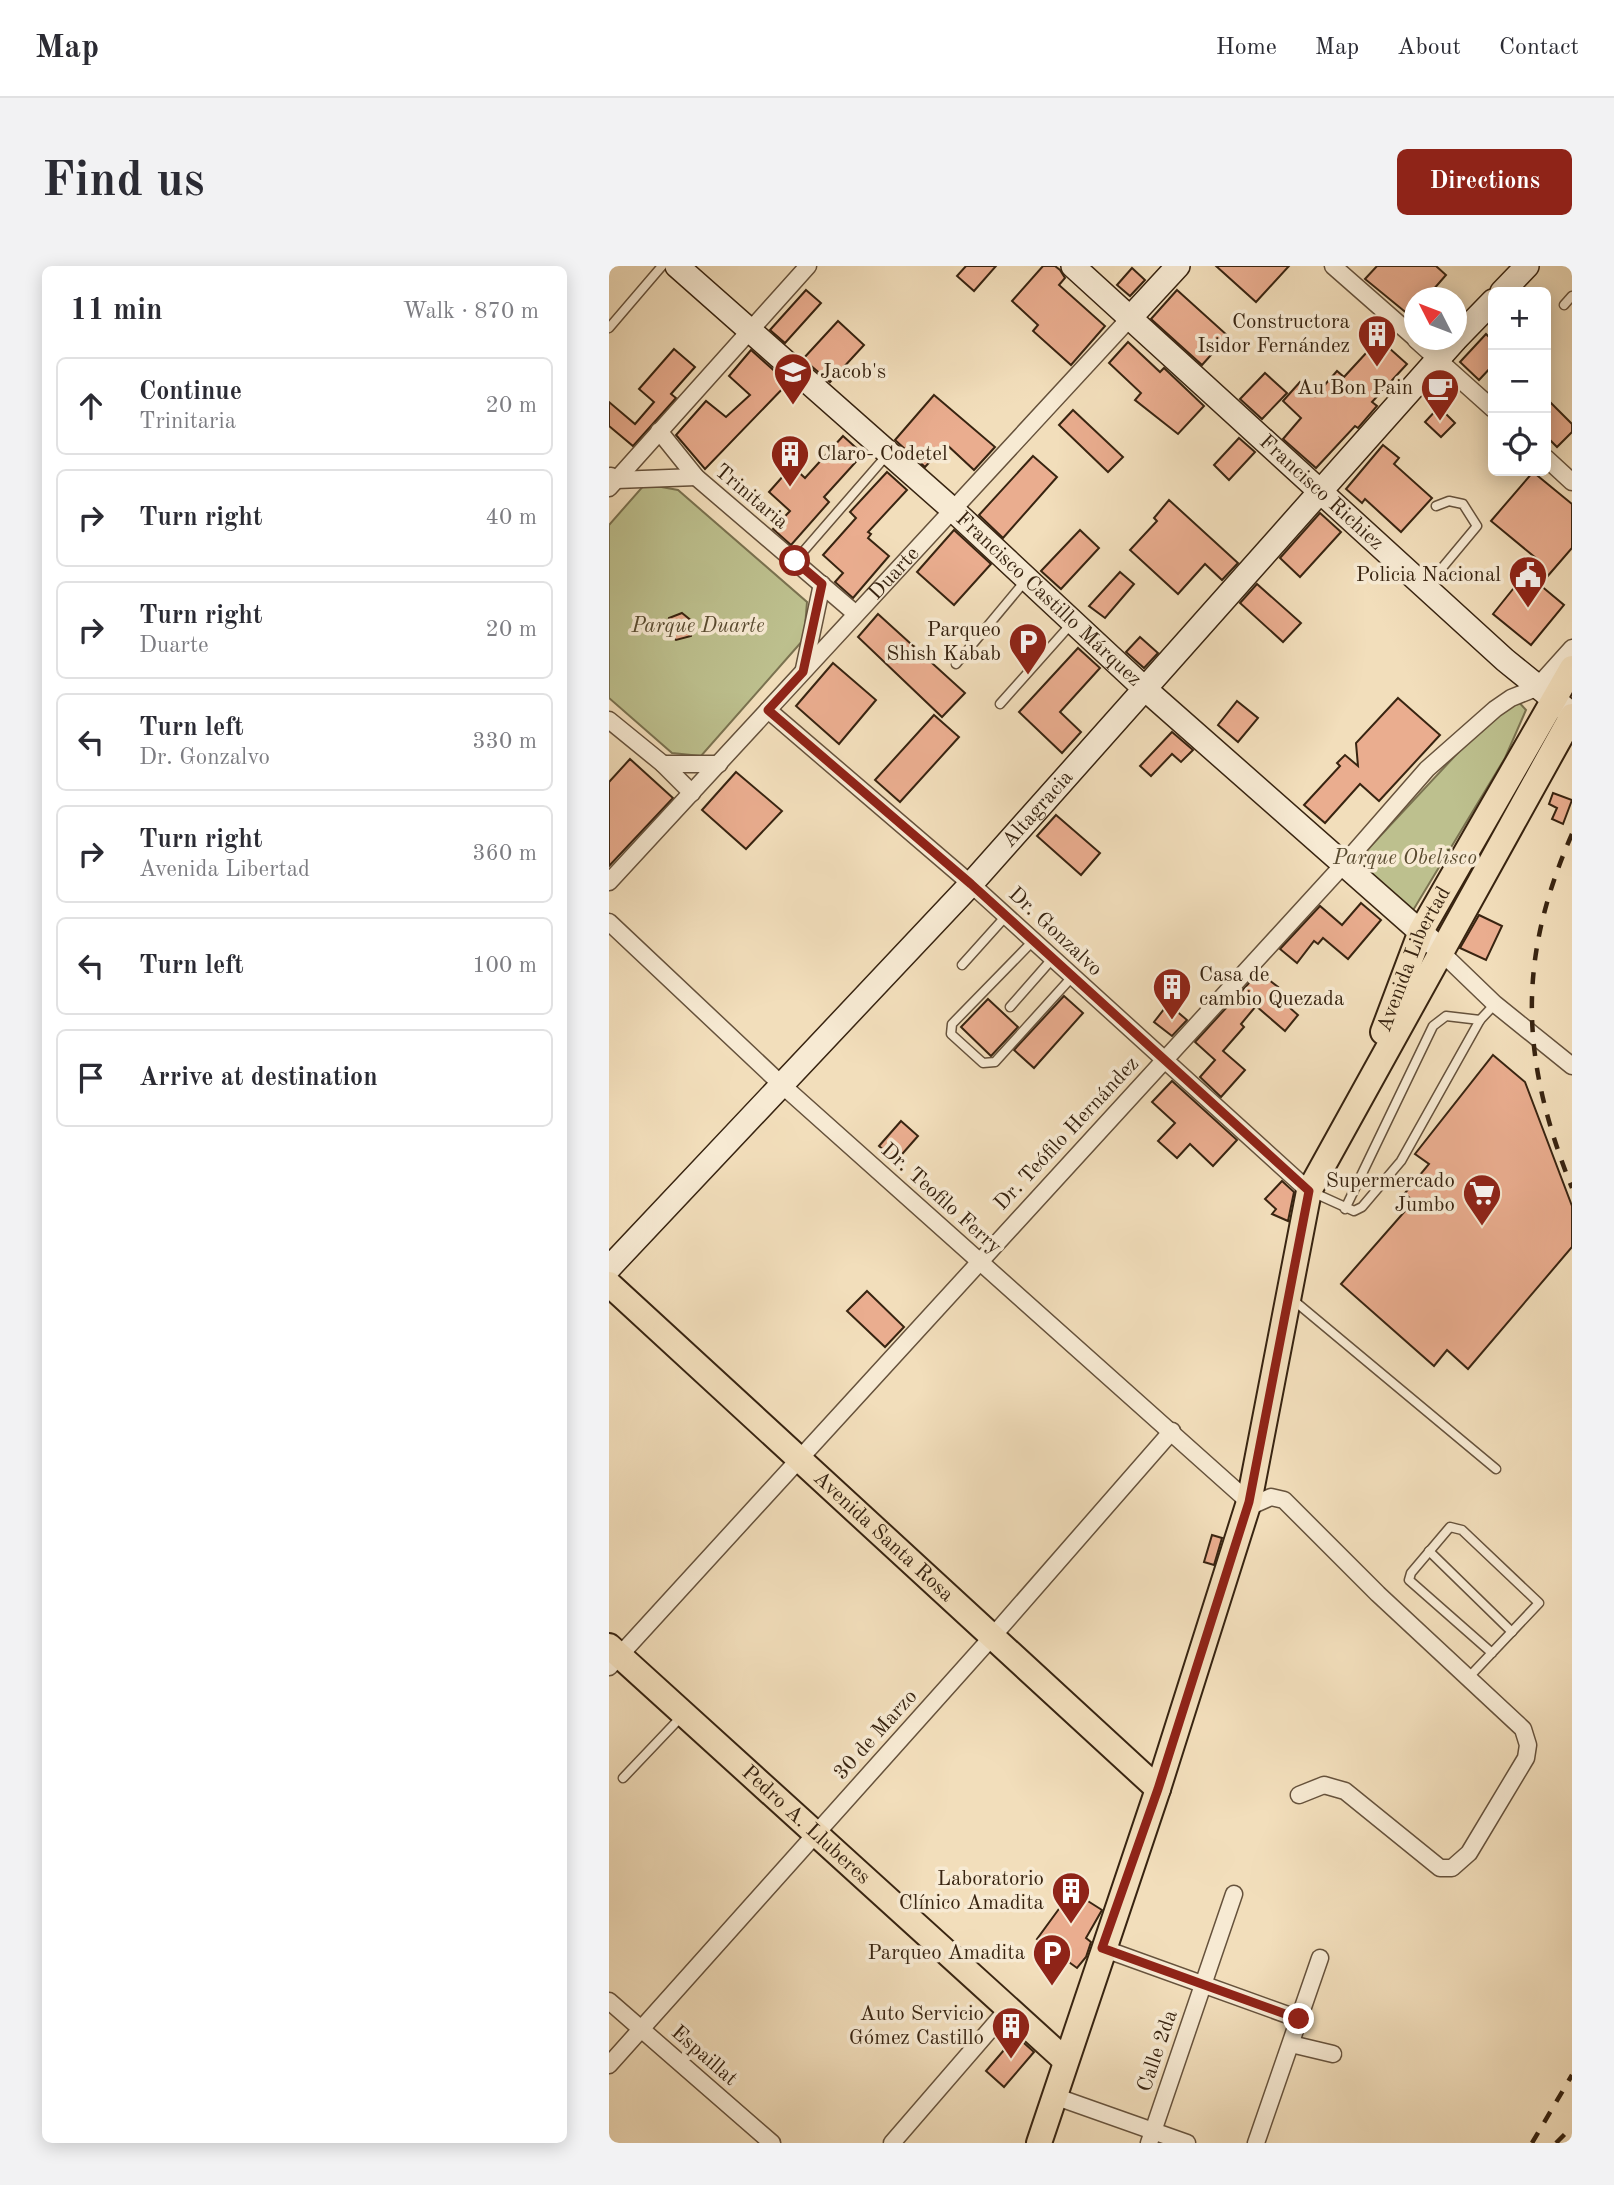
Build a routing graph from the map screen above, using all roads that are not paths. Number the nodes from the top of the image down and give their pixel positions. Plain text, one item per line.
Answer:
1 (662, 266) edge
2 (677, 266) edge
3 (808, 266) edge
4 (1073, 266) edge
5 (1178, 266) edge
6 (1333, 266) edge
7 (1527, 266) edge
8 (1507, 287) edge
9 (1572, 296) edge
10 (1564, 305) dead end
11 (1488, 306) edge
12 (1129, 318) junction
13 (609, 328) edge
14 (1467, 328) edge
15 (1404, 329) edge
16 (748, 330) junction
17 (1428, 350) edge
18 (1445, 350) edge
19 (1437, 358) junction
20 (1488, 405) edge
21 (659, 431) junction
22 (888, 454) junction
23 (1551, 463) edge
24 (696, 477) junction
25 (611, 480) edge
26 (1572, 482) edge
27 (1320, 492) junction
28 (1436, 506) dead end
29 (952, 509) junction
30 (795, 561) junction
31 (1028, 578) junction
32 (822, 584) junction
33 (1427, 586) junction
34 (856, 614) junction
35 (1074, 621) junction
36 (1572, 649) edge
37 (956, 664) dead end
38 (1572, 668) edge
39 (803, 672) junction
40 (1145, 689) junction
41 (1544, 693) junction
42 (1000, 704) dead end
43 (768, 710) junction
44 (1572, 715) edge
45 (609, 720) edge
46 (663, 764) junction
47 (719, 764) junction
48 (692, 793) junction
49 (1345, 864) junction
50 (609, 882) edge
51 (971, 884) junction
52 (1006, 916) junction
53 (609, 922) edge
54 (1421, 931) junction
55 (1033, 941) junction
56 (1441, 952) junction
57 (1053, 958) junction
58 (962, 965) dead end
59 (1072, 977) junction
60 (1495, 1004) junction
61 (1010, 1007) dead end
62 (1480, 1020) junction
63 (1163, 1061) junction
64 (1572, 1066) edge
65 (782, 1085) junction
66 (1353, 1112) junction
67 (1309, 1191) junction
68 (1345, 1209) junction
69 (978, 1261) junction
70 (609, 1268) edge
71 (609, 1284) edge
72 (1286, 1295) junction
73 (1172, 1431) junction
74 (799, 1462) junction
75 (1496, 1469) dead end
76 (1249, 1502) junction
77 (1429, 1551) junction
78 (1512, 1632) junction
79 (992, 1637) junction
80 (1492, 1653) junction
81 (613, 1656) edge
82 (1469, 1677) junction
83 (684, 1713) junction
84 (623, 1778) dead end
85 (1158, 1789) junction
86 (1299, 1795) dead end
87 (816, 1832) junction
88 (1234, 1894) dead end
89 (1102, 1948) junction
90 (1319, 1958) dead end
91 (1203, 1983) junction
92 (609, 2001) edge
93 (1007, 2010) junction
94 (1299, 2019) junction
95 (642, 2030) junction
96 (1291, 2044) junction
97 (1333, 2054) dead end
98 (1065, 2060) junction
99 (609, 2065) edge
100 (1054, 2096) junction
101 (1151, 2137) edge
102 (771, 2143) edge
103 (892, 2143) edge
104 (1039, 2143) edge
105 (1187, 2143) edge
106 (1257, 2143) edge

1 - 13 lane
2 - 16 main road, Francisco Castillo Márquez
3 - 16 street
4 - 12 main road, Francisco Richiez
5 - 12 main road, Duarte
6 - 15 street
7 - 8 main road
9 - 10 lane
11 - 14 main road, Altagracia
12 - 27 main road, Francisco Richiez
12 - 29 street, Duarte
16 - 21 street
16 - 22 main road, Francisco Castillo Márquez
17 - 19 street
18 - 19 main road, Altagracia
19 - 20 street
19 - 27 main road, Altagracia
21 - 24 street, Trinitaria
21 - 25 street
22 - 29 main road, Francisco Castillo Márquez
22 - 30 lane
23 - 26 street
24 - 25 street
24 - 30 street, Trinitaria
27 - 33 main road, Francisco Richiez
27 - 40 main road, Altagracia
28 - 33 lane
29 - 31 main road, Francisco Castillo Márquez
29 - 34 street, Duarte
30 - 32 street, Trinitaria
31 - 35 main road, Francisco Castillo Márquez
31 - 37 lane
32 - 34 street, Trinitaria
32 - 39 street
33 - 41 main road, Francisco Richiez
34 - 39 street, Duarte
35 - 40 main road, Francisco Castillo Márquez
35 - 42 lane
36 - 41 street, Dr. Teófilo Hernández
38 - 41 main road, Avenida Libertad
39 - 43 street, Duarte
40 - 49 main road, Francisco Castillo Márquez
40 - 51 main road, Altagracia
41 - 44 main road, Francisco Richiez
41 - 49 street, Dr. Teófilo Hernández
41 - 54 main road, Avenida Libertad
43 - 47 street, Duarte
43 - 51 street, Dr. Gonzalvo
44 - 56 main road, Avenida Libertad
45 - 46 street
46 - 47 street
46 - 48 street
47 - 48 street, Duarte
48 - 50 street, Duarte
49 - 54 main road, Francisco Castillo Márquez
49 - 63 street, Dr. Teófilo Hernández
51 - 52 street, Dr. Gonzalvo
51 - 65 main road, Altagracia
52 - 55 street, Dr. Gonzalvo
52 - 58 lane
53 - 65 street, Dr. Teofilo Ferry
54 - 56 main road, Francisco Castillo Márquez
54 - 66 main road, Avenida Libertad
55 - 57 street, Dr. Gonzalvo
55 - 59 lane
56 - 60 street
56 - 66 main road, Avenida Libertad
57 - 59 street, Dr. Gonzalvo
57 - 61 lane
59 - 63 street, Dr. Gonzalvo
60 - 62 lane
60 - 64 street
62 - 68 lane
62 - 68 lane
63 - 67 street, Dr. Gonzalvo
63 - 69 street, Dr. Teófilo Hernández
65 - 69 street, Dr. Teofilo Ferry
65 - 70 main road, Altagracia
66 - 67 main road, Avenida Libertad
67 - 68 lane
67 - 72 main road, Avenida Libertad
69 - 73 street, Dr. Teofilo Ferry
69 - 74 street, Dr. Teófilo Hernández
71 - 74 main road, Avenida Santa Rosa
72 - 75 lane
72 - 76 main road, Avenida Libertad
73 - 76 street, Dr. Teofilo Ferry
73 - 79 street, 30 de Marzo
74 - 79 main road, Avenida Santa Rosa
74 - 81 street, Dr. Teófilo Hernández
76 - 82 street
76 - 85 main road, Avenida Libertad
77 - 78 lane
77 - 78 lane
77 - 80 lane
78 - 80 lane
79 - 85 main road, Avenida Santa Rosa
79 - 87 street, 30 de Marzo
80 - 82 lane
81 - 83 main road, Pedro A. Lluberes
82 - 86 street
83 - 84 lane
83 - 87 main road, Pedro A. Lluberes
85 - 89 main road, Avenida Libertad
87 - 93 main road, Pedro A. Lluberes
87 - 95 street, 30 de Marzo
88 - 91 street, Calle 2da
89 - 91 street
89 - 98 main road, Avenida Libertad
90 - 94 street
91 - 94 street
91 - 101 street, Calle 2da
92 - 95 street, Espaillat
93 - 98 main road, Pedro A. Lluberes
93 - 103 street
94 - 96 street
95 - 99 street, 30 de Marzo
95 - 102 street, Espaillat
96 - 97 street
96 - 106 street
98 - 100 main road, Avenida Libertad
100 - 101 street
100 - 104 main road, Avenida Libertad
101 - 105 street

